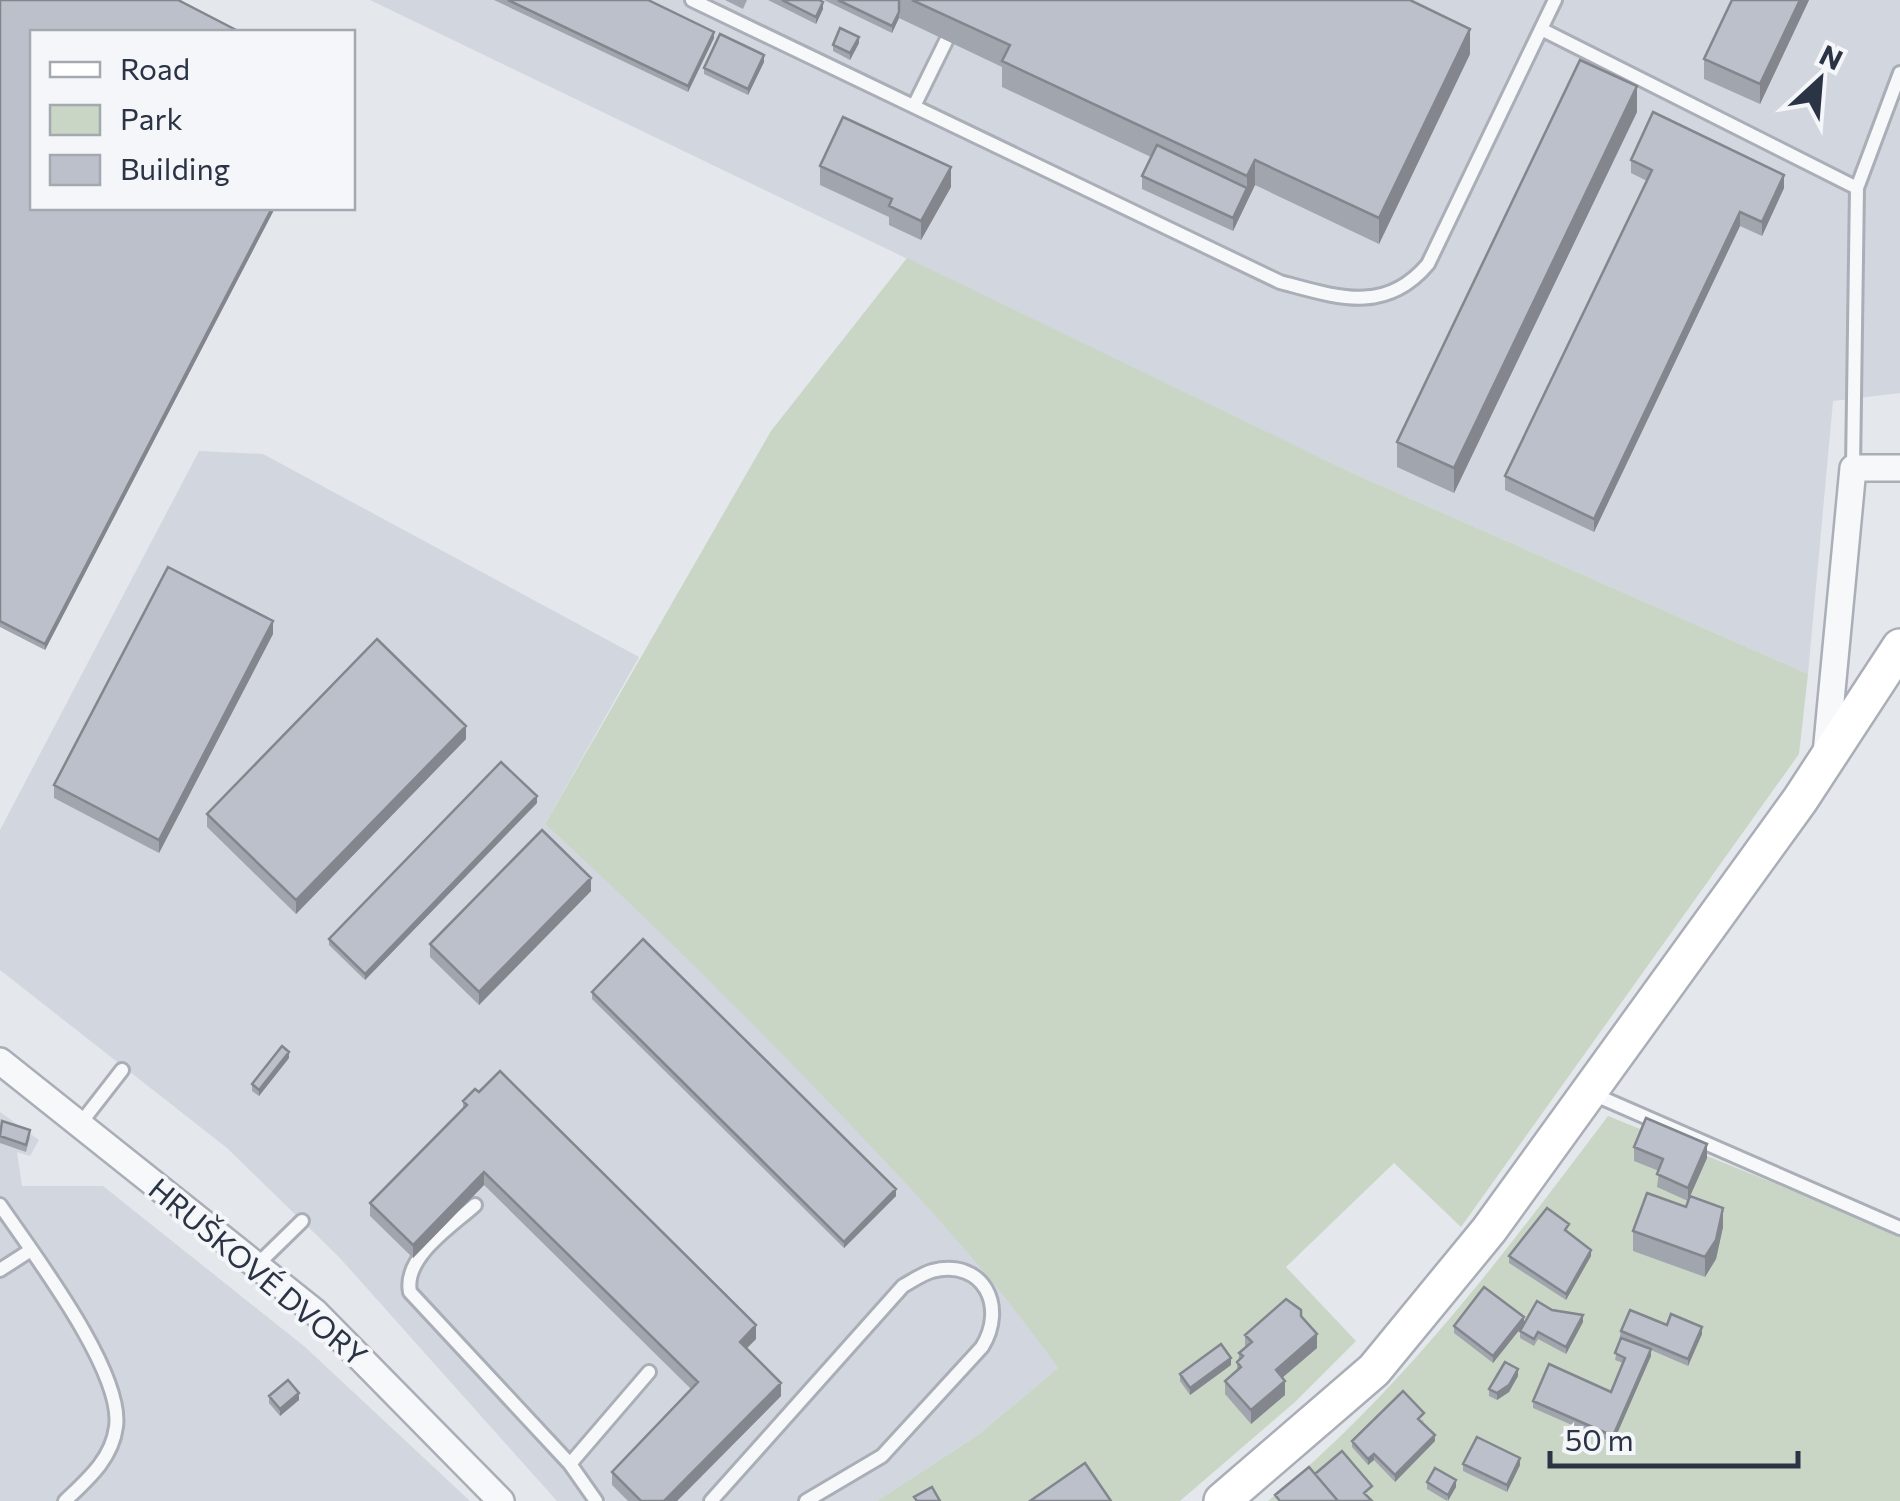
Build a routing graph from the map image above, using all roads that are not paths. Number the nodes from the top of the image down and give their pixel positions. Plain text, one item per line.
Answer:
1 (692, 0) edge
2 (1555, 0) edge
3 (1541, 29) junction
4 (946, 41) edge
5 (1900, 73) edge
6 (914, 106) junction
7 (1857, 188) junction
8 (1853, 468) junction
9 (1900, 468) edge
10 (1900, 647) edge
11 (1826, 759) junction
12 (0, 1061) edge
13 (122, 1070) dead end
14 (1591, 1094) junction
15 (80, 1124) junction
16 (0, 1205) edge
17 (475, 1205) dead end
18 (302, 1222) dead end
19 (1900, 1228) edge
20 (31, 1250) junction
21 (257, 1265) junction
22 (0, 1270) edge
23 (649, 1372) dead end
24 (570, 1464) junction
25 (65, 1501) edge
26 (501, 1501) edge
27 (596, 1501) edge
28 (711, 1501) edge
29 (806, 1501) edge
30 (1222, 1501) edge

1 - 6 lane
2 - 3 lane
3 - 6 lane
3 - 7 lane
4 - 6 lane
5 - 7 lane
7 - 8 lane
8 - 9 street
8 - 11 street
10 - 11 street
11 - 14 street
12 - 15 street, HRUŠKOVÉ DVORY
13 - 15 lane
14 - 19 lane
14 - 30 street
15 - 21 street, HRUŠKOVÉ DVORY
16 - 20 lane
17 - 24 lane
18 - 21 lane
20 - 22 lane
20 - 25 lane
21 - 26 street, HRUŠKOVÉ DVORY
23 - 24 lane
24 - 27 lane
28 - 29 lane

